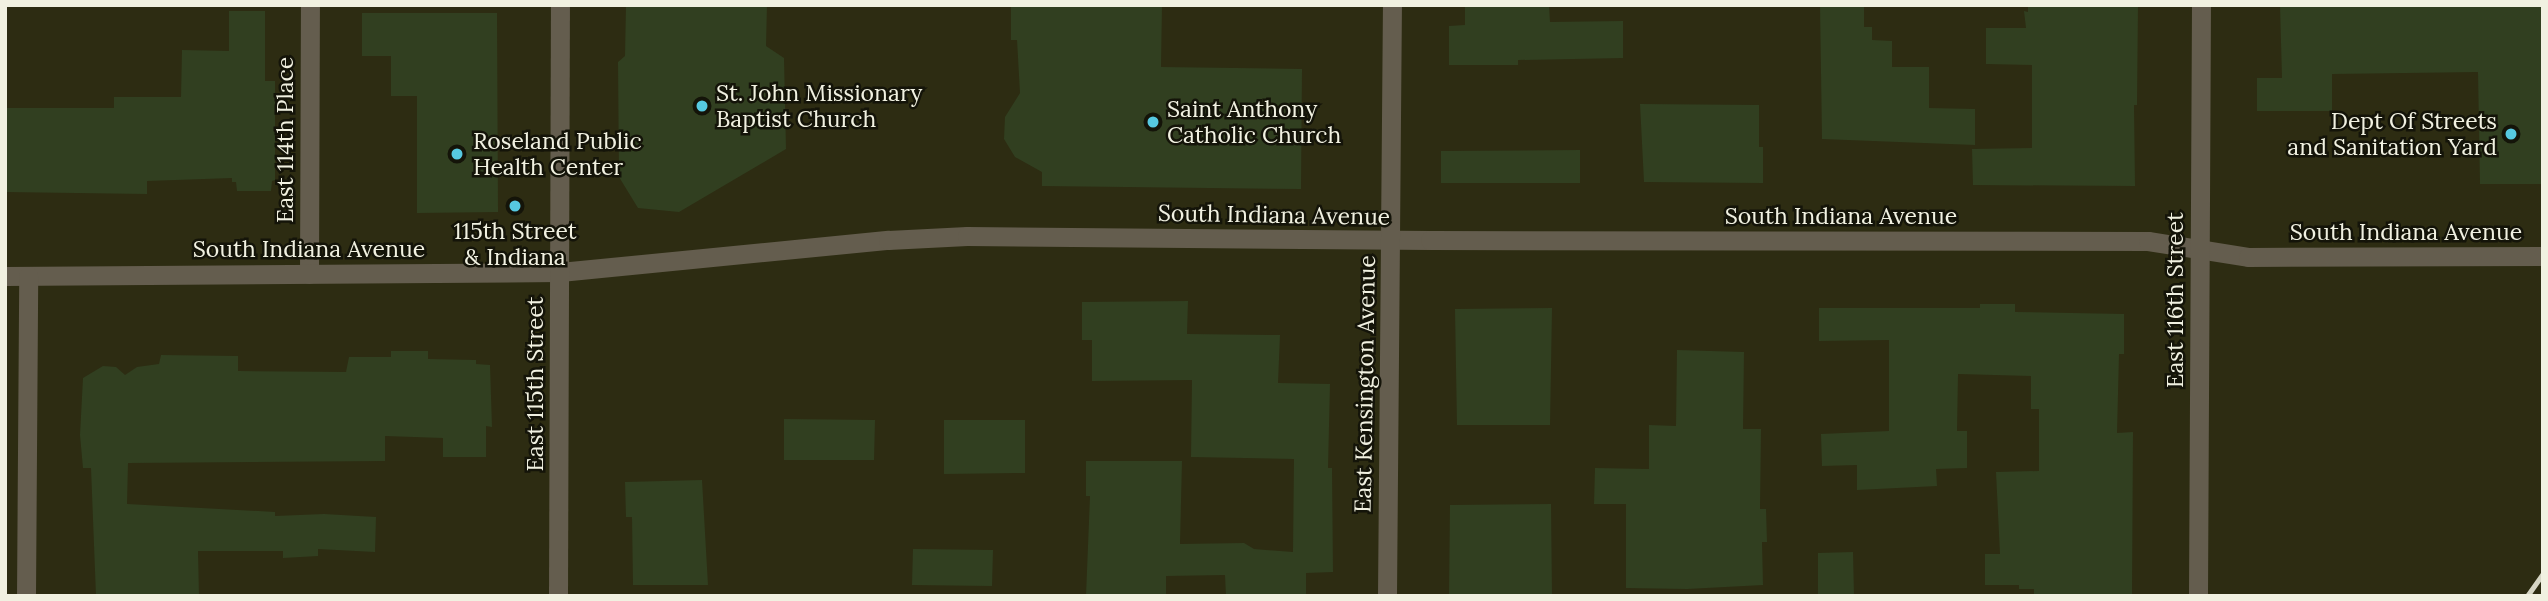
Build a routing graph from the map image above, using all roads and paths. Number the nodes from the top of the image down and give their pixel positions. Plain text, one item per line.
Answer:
1 (310, 5) edge
2 (561, 5) edge
3 (1392, 5) edge
4 (2201, 5) edge
5 (1391, 240) junction
6 (2200, 248) junction
7 (2543, 256) edge
8 (560, 272) junction
9 (309, 274) junction
10 (5, 276) edge
11 (28, 276) junction
12 (26, 596) edge
13 (558, 596) edge
14 (1387, 596) edge
15 (2198, 596) edge

1 - 9 street, East 114th Place
2 - 8 street, East 115th Street
3 - 5 street, East Kensington Avenue
4 - 6 street, East 116th Street
5 - 6 street, South Indiana Avenue
5 - 8 street, South Indiana Avenue
5 - 14 street, East Kensington Avenue
6 - 7 street, South Indiana Avenue
6 - 15 street, East 116th Street
8 - 9 street, South Indiana Avenue
8 - 13 street, East 115th Street
9 - 11 street, South Indiana Avenue
10 - 11 street, South Indiana Avenue
11 - 12 street

